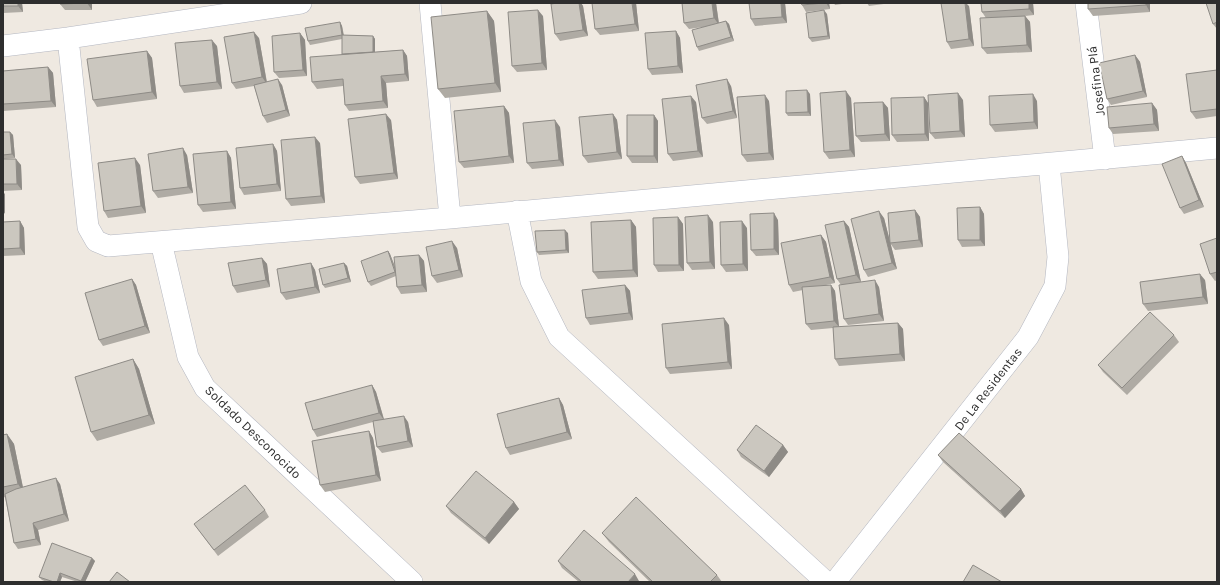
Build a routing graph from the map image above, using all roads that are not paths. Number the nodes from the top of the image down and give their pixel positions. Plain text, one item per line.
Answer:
1 (301, 3) edge
2 (430, 3) edge
3 (1086, 3) edge
4 (68, 38) junction
5 (3, 46) edge
6 (1217, 148) edge
7 (1105, 159) junction
8 (1049, 164) junction
9 (518, 211) junction
10 (450, 218) junction
11 (161, 242) junction
12 (412, 582) edge
13 (826, 582) edge
14 (835, 582) edge

1 - 4 street
2 - 10 street
3 - 7 street, Josefina Plá
4 - 5 street
4 - 11 street
6 - 7 street
7 - 8 street
8 - 9 street
8 - 14 street, De La Residentas
9 - 10 street
9 - 13 street
10 - 11 street
11 - 12 street, Soldado Desconocido

